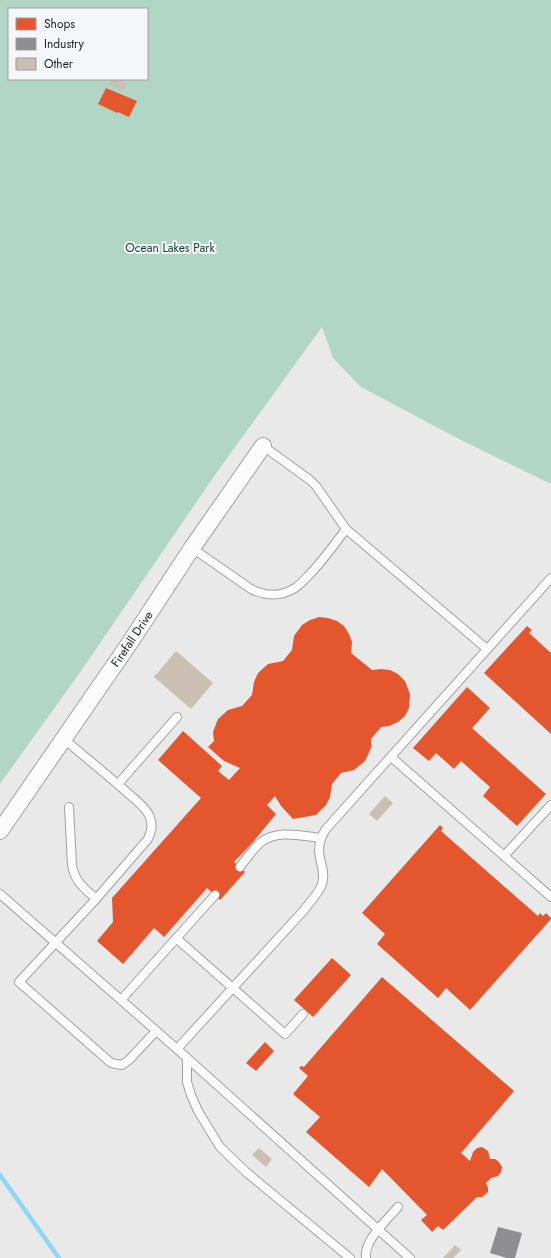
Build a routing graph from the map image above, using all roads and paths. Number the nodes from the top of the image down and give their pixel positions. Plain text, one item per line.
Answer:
1 (263, 446) joint
2 (346, 529) junction
3 (192, 548) junction
4 (551, 578) edge
5 (488, 649) junction
6 (177, 717) dead end
7 (64, 738) junction
8 (391, 757) junction
9 (118, 784) junction
10 (551, 805) edge
11 (69, 806) dead end
12 (0, 830) edge
13 (321, 838) junction
14 (504, 856) junction
15 (240, 867) dead end
16 (0, 894) edge
17 (215, 895) dead end
18 (551, 897) edge
19 (96, 899) junction
20 (176, 938) junction
21 (56, 942) junction
22 (232, 988) junction
23 (121, 1000) junction
24 (303, 1014) dead end
25 (156, 1031) junction
26 (177, 1049) junction
27 (186, 1058) junction
28 (398, 1207) dead end
29 (378, 1230) junction
30 (350, 1258) edge
31 (366, 1258) edge
32 (410, 1258) edge

1 - 2 lane
1 - 3 street, Firefall Drive
2 - 3 lane
2 - 5 lane
3 - 7 street, Firefall Drive
4 - 5 lane
5 - 8 lane
6 - 9 lane
7 - 9 lane
7 - 12 street, Firefall Drive
8 - 13 lane
8 - 14 lane
9 - 19 lane
10 - 14 lane
11 - 19 lane
13 - 15 lane
13 - 22 lane
14 - 18 lane
16 - 21 lane
17 - 20 lane
19 - 21 lane
20 - 22 lane
20 - 23 lane
21 - 23 lane
21 - 25 lane
22 - 24 lane
22 - 26 lane
23 - 25 lane
25 - 26 lane
26 - 27 lane
27 - 29 lane
27 - 30 lane
28 - 29 lane
29 - 31 lane
29 - 32 lane

